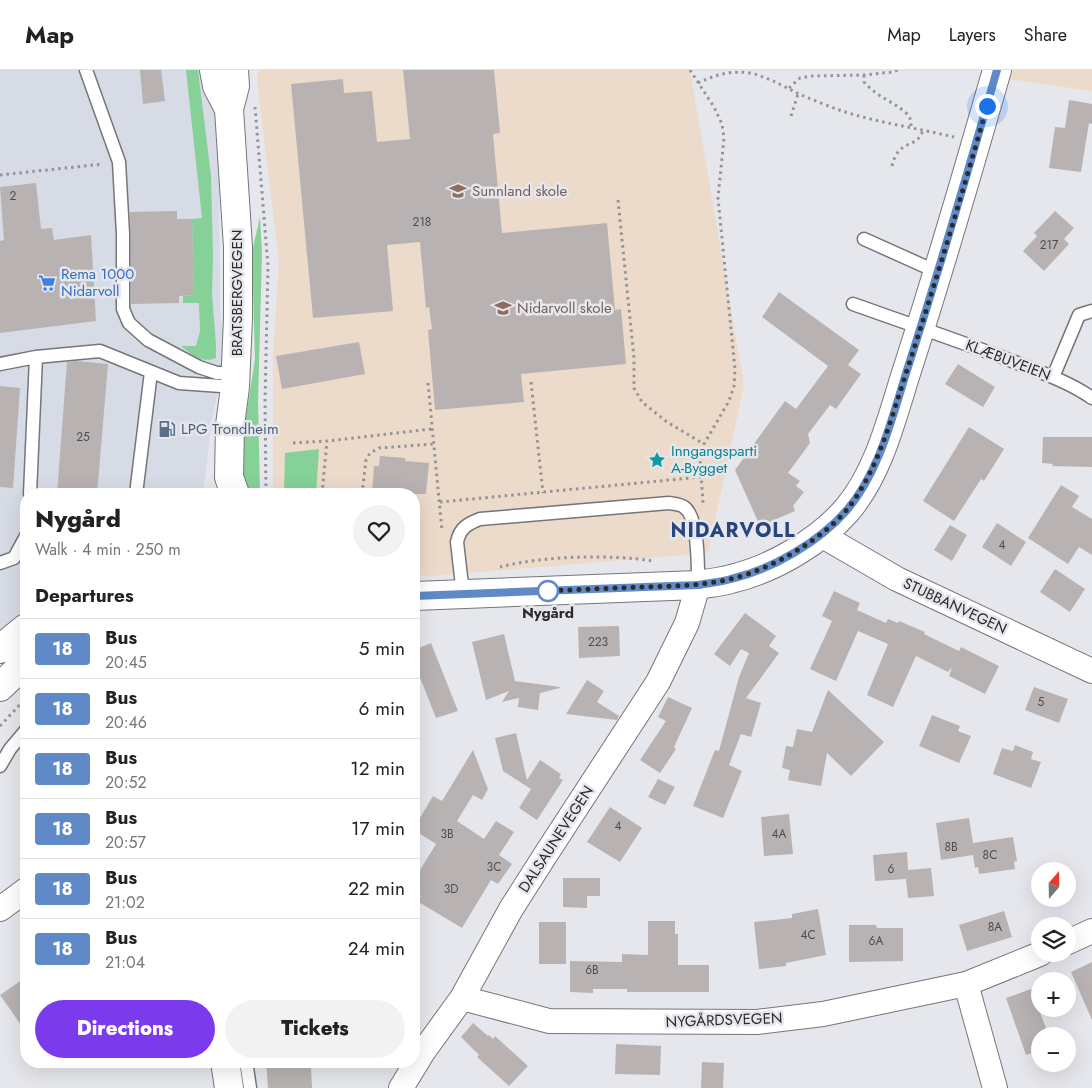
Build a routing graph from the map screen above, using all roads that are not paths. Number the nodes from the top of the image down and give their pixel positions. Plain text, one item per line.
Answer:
1 (86, 70) edge
2 (214, 70) edge
3 (234, 70) edge
4 (997, 70) edge
5 (229, 109) junction
6 (864, 239) dead end
7 (938, 270) junction
8 (852, 304) dead end
9 (1092, 311) edge
10 (920, 328) junction
11 (36, 357) junction
12 (0, 364) edge
13 (151, 372) junction
14 (1053, 377) junction
15 (236, 380) junction
16 (1092, 398) edge
17 (30, 488) edge
18 (137, 488) edge
19 (227, 488) edge
20 (820, 535) junction
21 (20, 547) edge
22 (0, 563) edge
23 (698, 585) junction
24 (463, 594) junction
25 (420, 596) edge
26 (20, 633) edge
27 (0, 649) edge
28 (20, 668) edge
29 (1092, 671) edge
30 (0, 687) edge
31 (20, 737) edge
32 (0, 766) edge
33 (20, 895) edge
34 (0, 910) edge
35 (1092, 931) edge
36 (1076, 938) edge
37 (1031, 958) edge
38 (966, 984) junction
39 (462, 998) junction
40 (420, 1057) edge
41 (228, 1068) edge
42 (413, 1068) edge
43 (250, 1088) edge
44 (401, 1088) edge
45 (995, 1088) edge

1 - 15 lane
2 - 5 street, BRATSBERGVEGEN
3 - 5 street, BRATSBERGVEGEN
4 - 7 street
5 - 15 street, BRATSBERGVEGEN
6 - 7 lane
7 - 10 street
8 - 10 lane, KLÆBUVEIEN
9 - 14 lane
10 - 14 lane, KLÆBUVEIEN
10 - 20 street
11 - 12 lane
11 - 13 lane
11 - 17 lane
13 - 15 lane
13 - 18 lane
14 - 16 lane, KLÆBUVEIEN
15 - 19 street, BRATSBERGVEGEN
20 - 23 street
20 - 29 street, STUBBANVEGEN
21 - 22 lane
23 - 24 street
23 - 24 lane
23 - 39 street, DALSAUNEVEGEN
24 - 25 street
26 - 27 street
28 - 30 street
31 - 32 lane
33 - 34 street
35 - 36 street
37 - 38 street, NYGÅRDSVEGEN
38 - 39 street, NYGÅRDSVEGEN
38 - 45 street
39 - 40 street, DALSAUNEVEGEN
41 - 43 lane
42 - 44 street, DALSAUNEVEGEN

